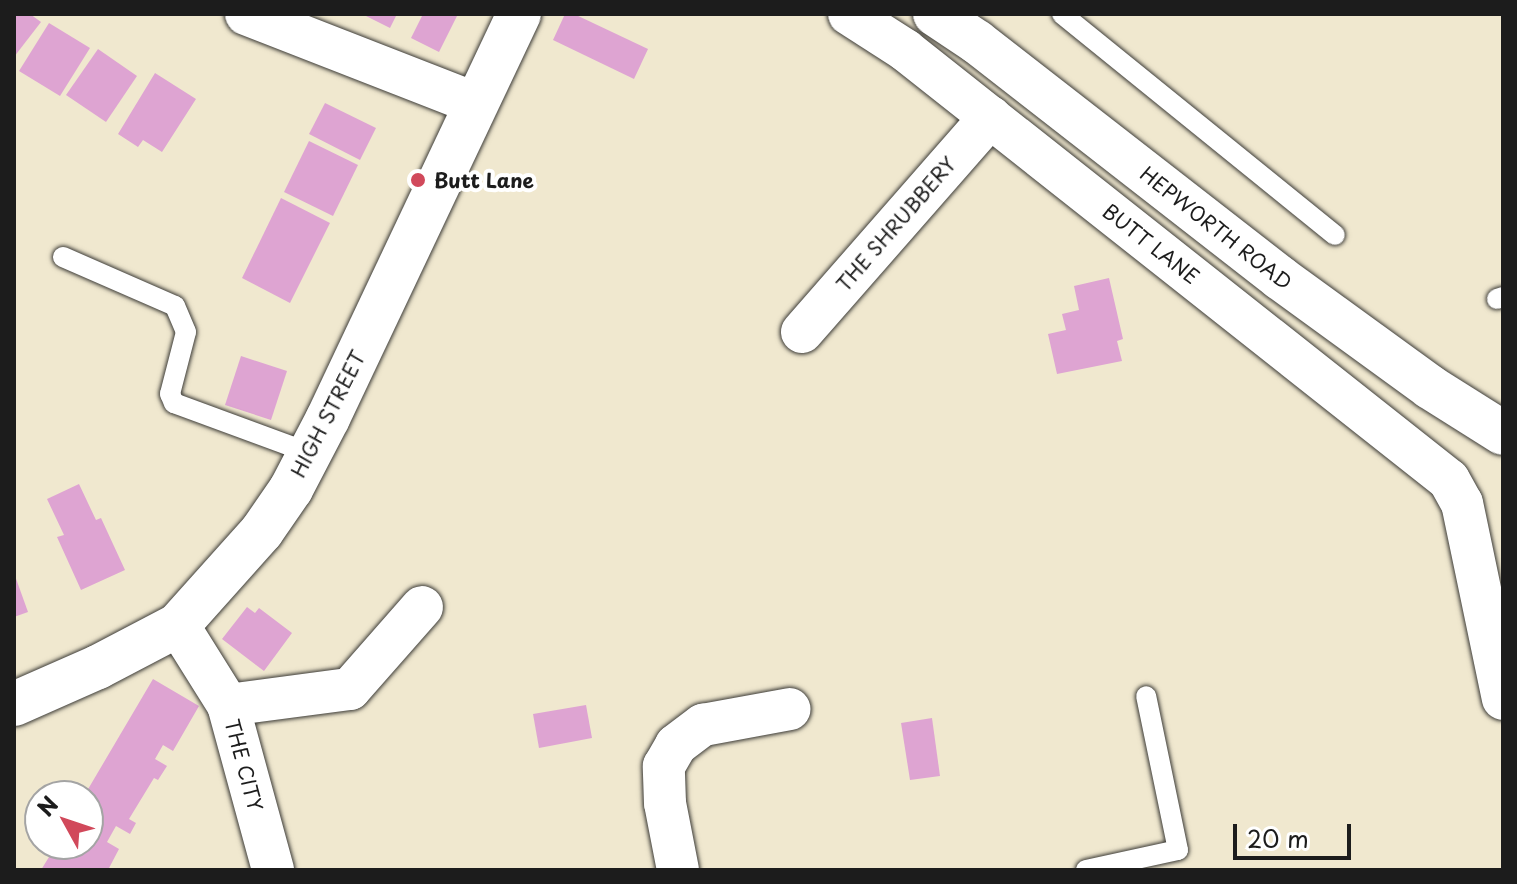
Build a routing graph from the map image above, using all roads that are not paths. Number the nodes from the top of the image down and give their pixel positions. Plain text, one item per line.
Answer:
1 (246, 14) edge
2 (519, 14) edge
3 (849, 14) edge
4 (935, 14) edge
5 (1062, 14) edge
6 (474, 103) junction
7 (990, 117) junction
8 (1335, 235) dead end
9 (63, 257) dead end
10 (802, 332) dead end
11 (1503, 433) edge
12 (310, 453) junction
13 (422, 607) dead end
14 (178, 625) junction
15 (1146, 696) dead end
16 (1503, 699) edge
17 (14, 704) edge
18 (228, 705) junction
19 (790, 709) dead end
20 (273, 870) edge
21 (678, 870) edge
22 (1086, 870) edge

1 - 6 street
2 - 6 main road, HIGH STREET
3 - 7 street, BUTT LANE
4 - 11 main road, HEPWORTH ROAD
5 - 8 lane
6 - 12 main road, HIGH STREET
7 - 10 street, THE SHRUBBERY
7 - 16 street, BUTT LANE
9 - 12 lane
12 - 14 main road, HIGH STREET
13 - 18 street
14 - 17 main road, HIGH STREET
14 - 18 street, THE CITY
15 - 22 lane
18 - 20 street, THE CITY
19 - 21 street

